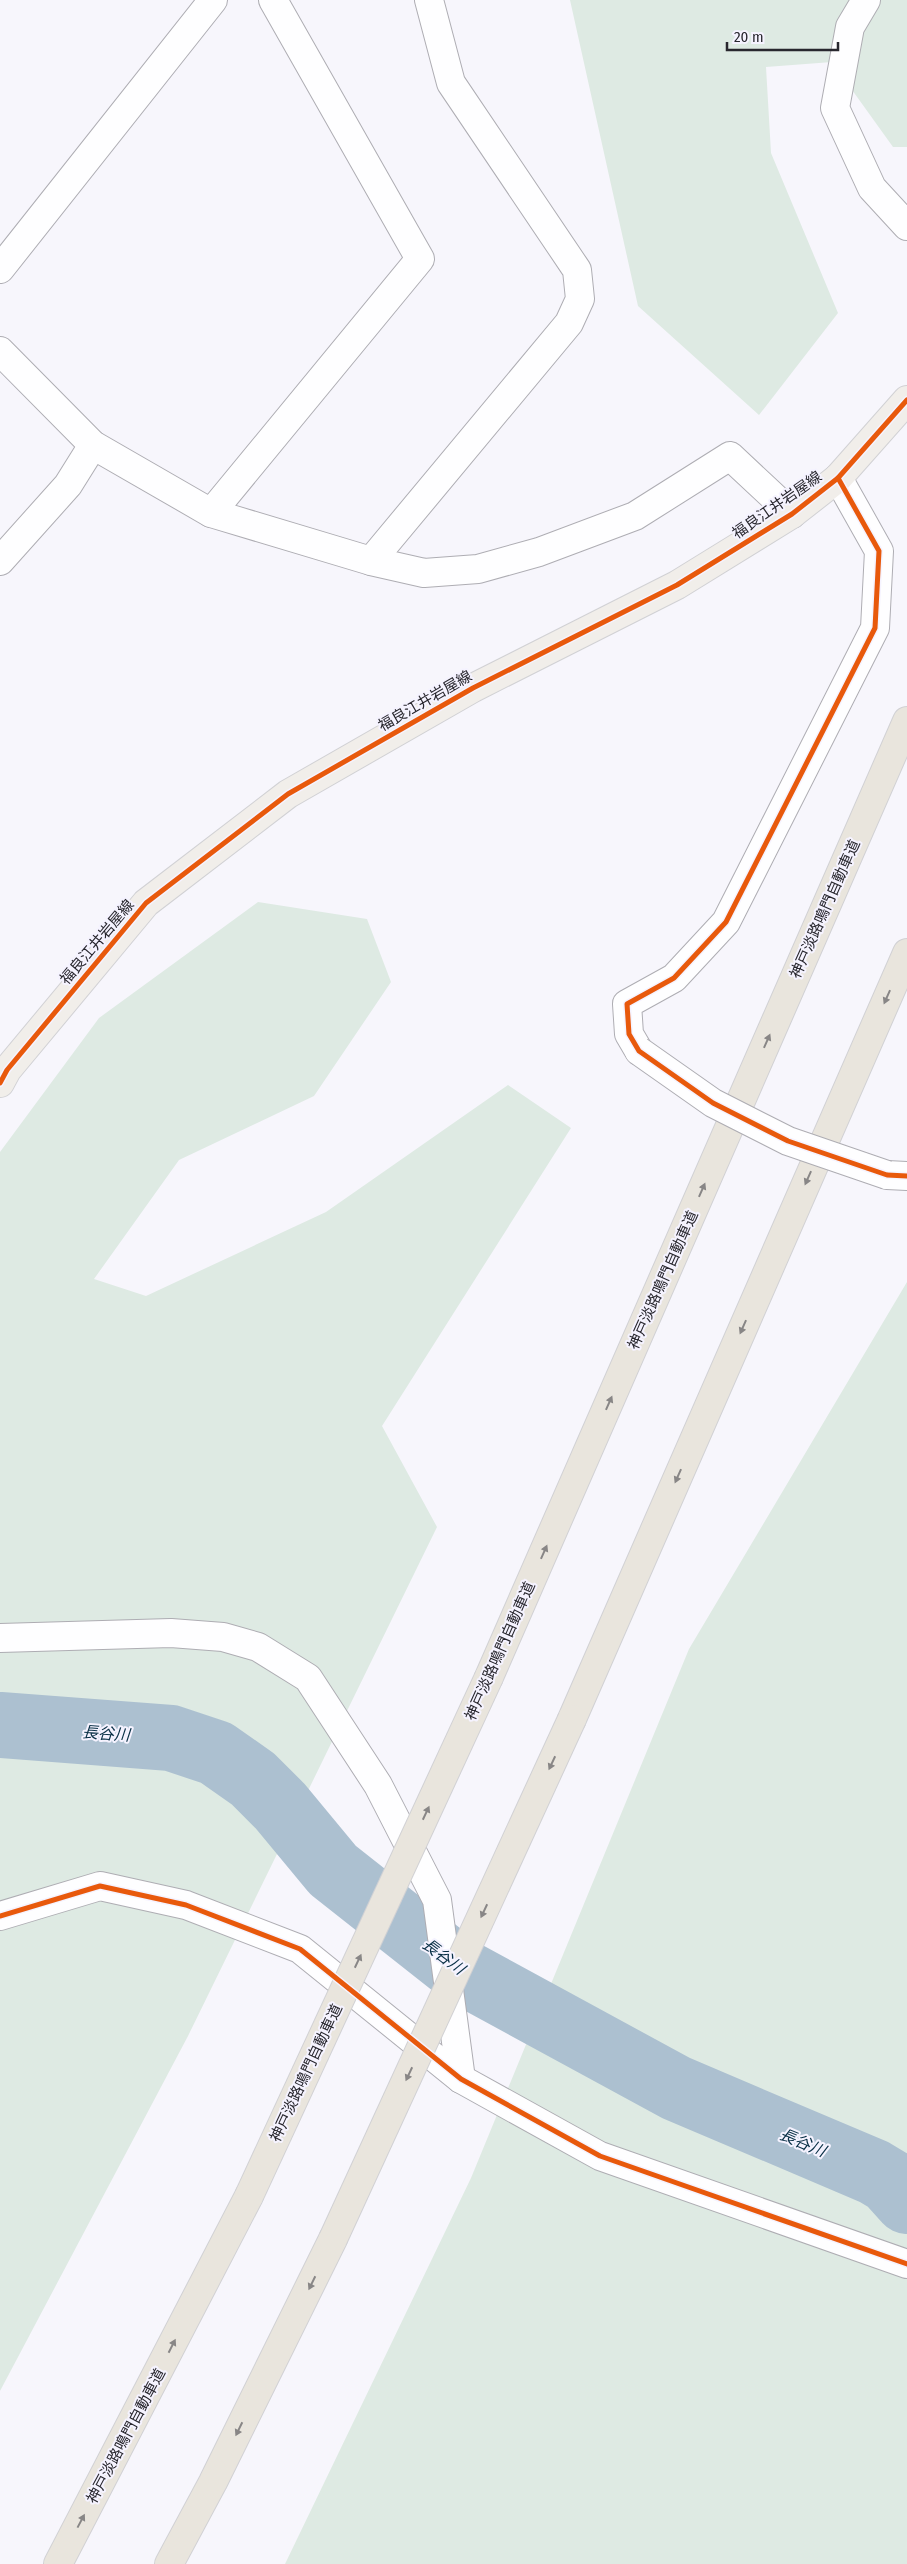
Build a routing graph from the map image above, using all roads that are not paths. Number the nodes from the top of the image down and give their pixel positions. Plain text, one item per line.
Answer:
1 (213, 0) edge
2 (272, 0) edge
3 (429, 0) edge
4 (866, 0) edge
5 (907, 226) edge
6 (0, 269) edge
7 (0, 351) edge
8 (907, 400) edge
9 (93, 445) junction
10 (838, 478) junction
11 (211, 513) junction
12 (792, 514) junction
13 (371, 561) junction
14 (0, 562) edge
15 (907, 721) edge
16 (907, 953) edge
17 (0, 1083) edge
18 (897, 1176) edge
19 (0, 1638) edge
20 (0, 1916) edge
21 (461, 2079) junction
22 (907, 2264) edge
23 (58, 2564) edge
24 (169, 2564) edge

1 - 6 street
2 - 11 street
3 - 13 street
4 - 5 street
7 - 9 street
8 - 10 main road, 福良江井岩屋線
9 - 11 street
9 - 14 street
10 - 12 main road, 福良江井岩屋線
10 - 18 street, bridge
11 - 13 street
12 - 13 street
12 - 17 main road, 福良江井岩屋線
23 -> 15 highway, 神戸淡路鳴門自動車道, bridge
16 -> 24 highway, bridge
19 - 21 street
20 - 21 street
21 - 22 street

